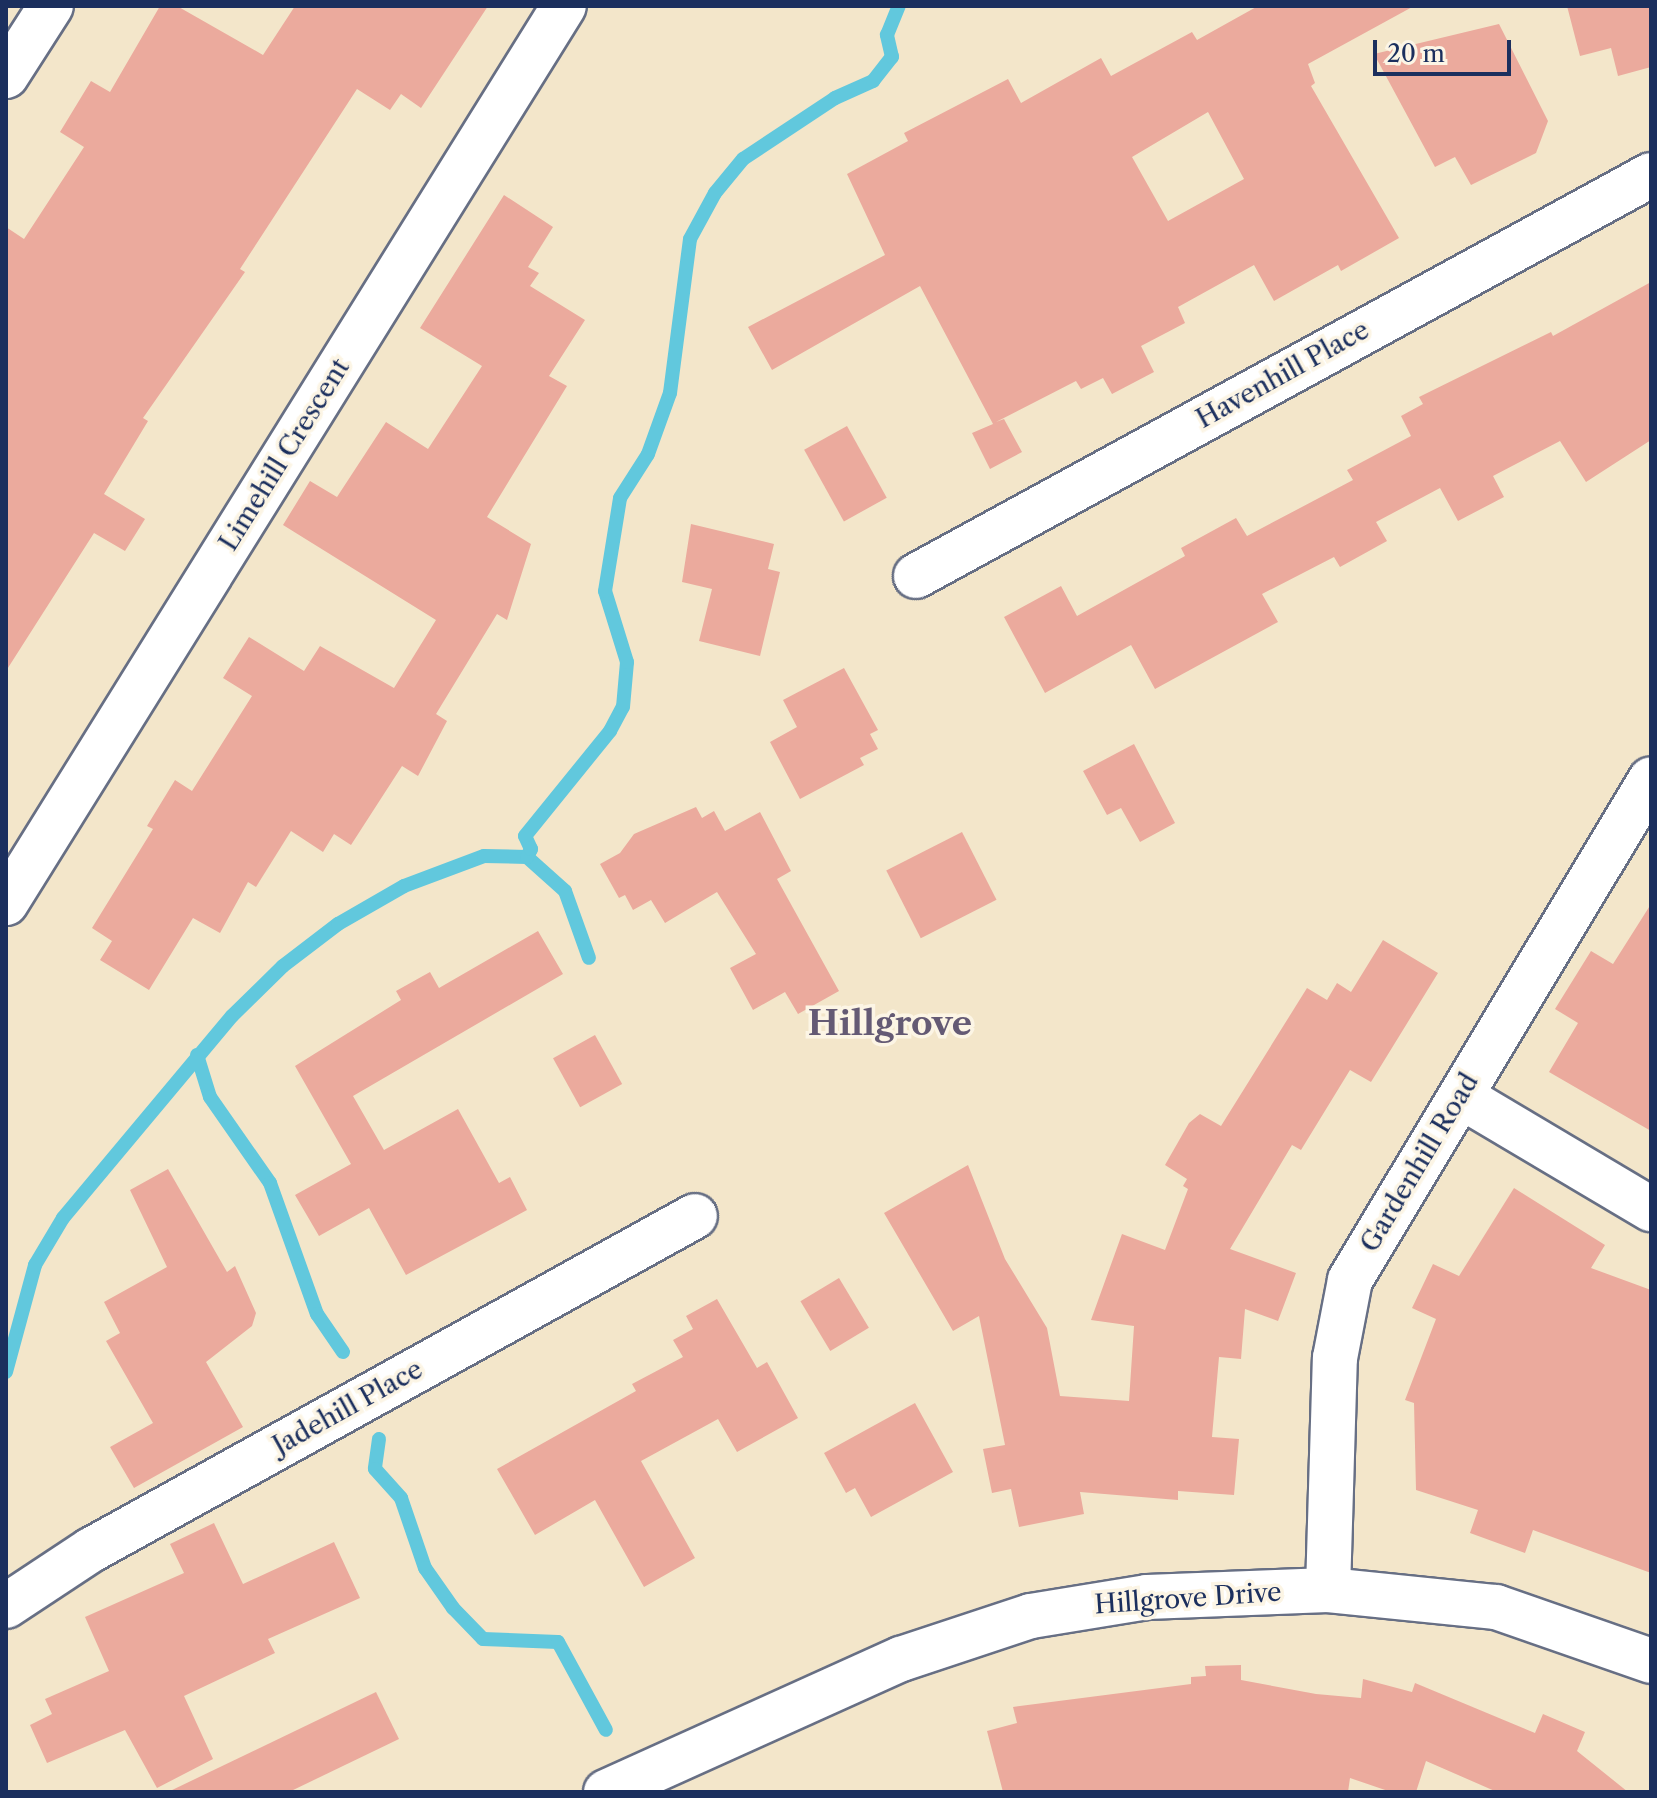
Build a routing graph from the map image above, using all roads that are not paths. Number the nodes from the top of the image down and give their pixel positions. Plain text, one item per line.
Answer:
1 (51, 6) edge
2 (564, 6) edge
3 (6, 76) edge
4 (1651, 175) edge
5 (916, 576) dead end
6 (1651, 779) edge
7 (6, 903) edge
8 (1462, 1097) junction
9 (1651, 1209) edge
10 (695, 1216) dead end
11 (1328, 1590) junction
12 (6, 1606) edge
13 (1651, 1661) edge
14 (606, 1792) edge

1 - 3 street
2 - 7 street, Limehill Crescent
4 - 5 street, Havenhill Place
6 - 8 street, Gardenhill Road
8 - 9 street
8 - 11 street, Gardenhill Road
10 - 12 street, Jadehill Place
11 - 13 street, Hillgrove Drive
11 - 14 street, Hillgrove Drive

